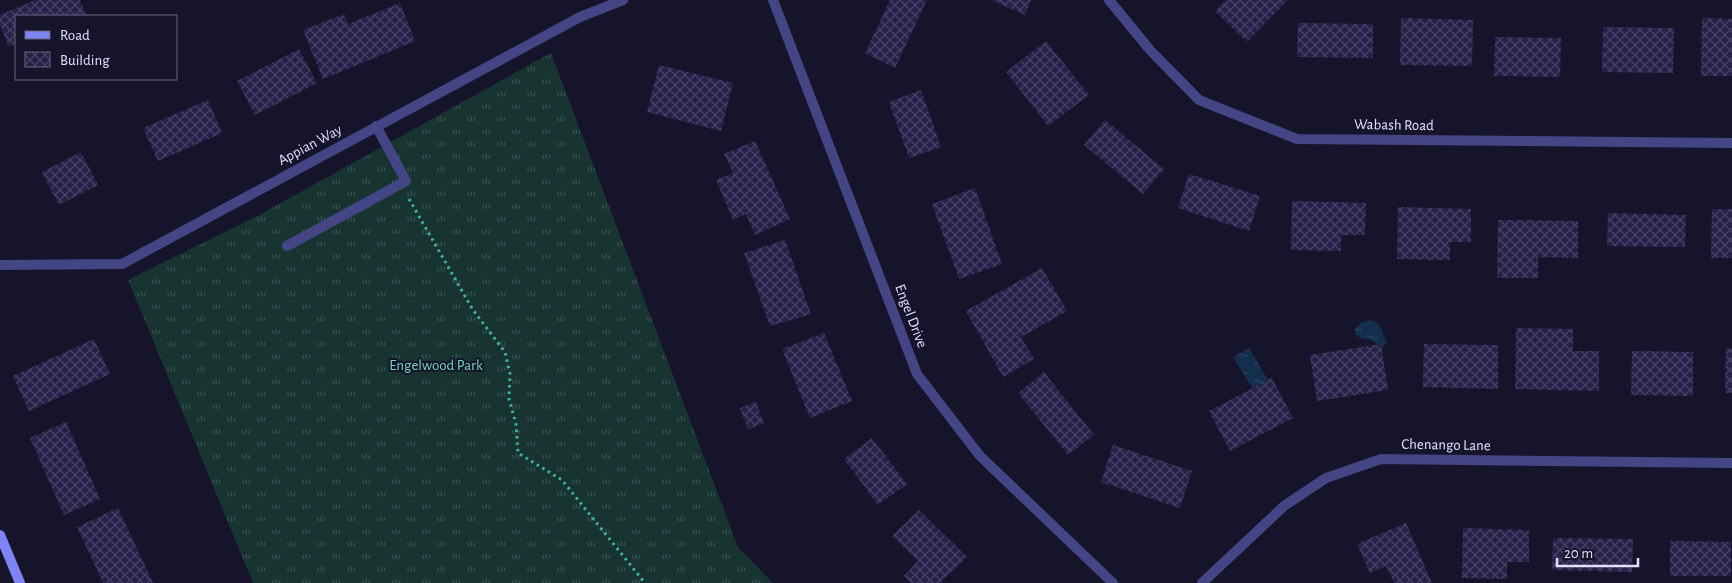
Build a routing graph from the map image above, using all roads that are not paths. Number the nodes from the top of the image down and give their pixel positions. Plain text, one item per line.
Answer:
1 (623, 0) edge
2 (773, 0) edge
3 (1109, 0) edge
4 (376, 126) junction
5 (1732, 143) edge
6 (288, 246) dead end
7 (0, 265) edge
8 (1732, 463) edge
9 (0, 536) edge
10 (20, 583) edge
11 (1113, 583) edge
12 (1202, 583) edge

1 - 4 street, Appian Way
2 - 11 street, Engel Drive
3 - 5 street, Wabash Road
4 - 6 street
4 - 7 street, Appian Way
8 - 12 street, Chenango Lane
9 - 10 street

